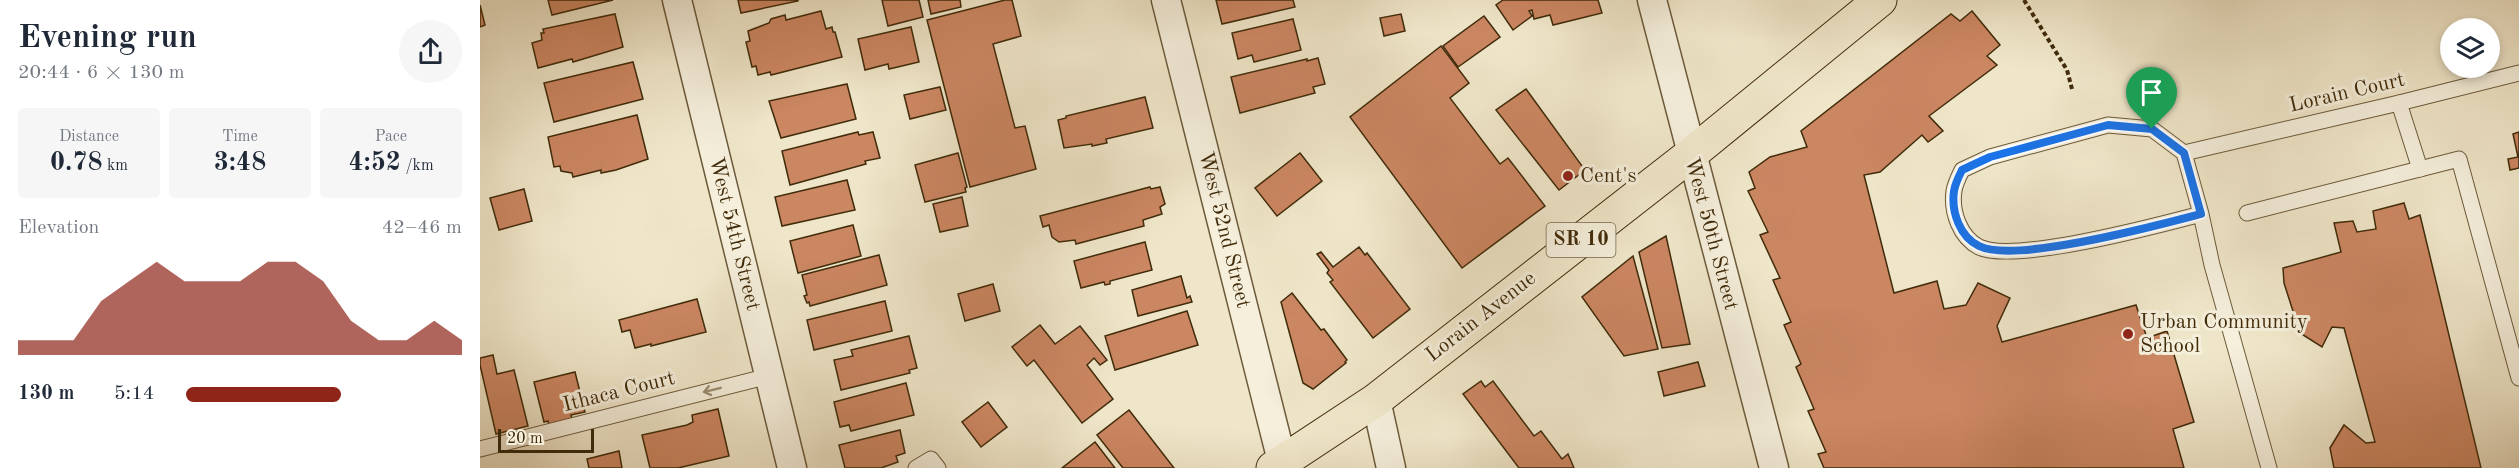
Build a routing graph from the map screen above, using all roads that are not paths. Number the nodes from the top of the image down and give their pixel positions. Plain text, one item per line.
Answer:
1 (677, 0) edge
2 (1166, 0) edge
3 (1652, 0) edge
4 (1880, 0) edge
5 (2519, 73) edge
6 (2399, 103) junction
7 (2184, 153) junction
8 (1690, 155) junction
9 (2420, 169) junction
10 (2247, 213) dead end
11 (2201, 214) junction
12 (769, 376) junction
13 (2519, 378) edge
14 (1376, 400) junction
15 (480, 449) edge
16 (1277, 464) edge
17 (792, 468) edge
18 (916, 468) edge
19 (938, 468) edge
20 (1391, 468) edge
21 (1774, 468) edge
22 (2269, 468) edge

1 - 12 street, West 54th Street
2 - 16 street, West 52nd Street
3 - 8 street, West 50th Street
4 - 8 main road, Lorain Avenue / SR 10
5 - 6 lane, Lorain Court
6 - 7 lane, Lorain Court
6 - 9 lane
7 - 11 lane
7 - 11 lane
8 - 14 main road, Lorain Avenue / SR 10
8 - 21 street, West 50th Street
9 - 10 lane
9 - 13 lane
11 - 22 lane
12 -> 15 lane, Ithaca Court
12 - 17 street, West 54th Street
14 - 16 main road, Lorain Avenue / SR 10
14 - 20 street
18 - 19 lane

